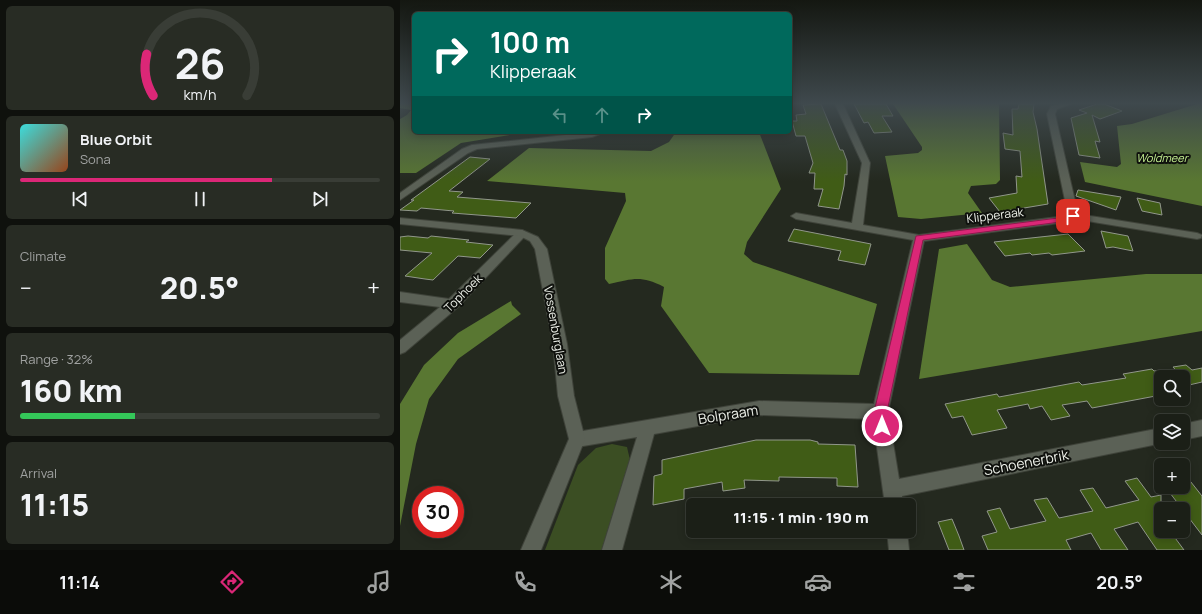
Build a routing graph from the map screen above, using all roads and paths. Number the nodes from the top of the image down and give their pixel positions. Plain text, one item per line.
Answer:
1 (851, 130) edge
2 (1054, 130) edge
3 (595, 134) edge
4 (400, 197) edge
5 (796, 216) dead end
6 (1073, 216) junction
7 (400, 221) edge
8 (857, 227) junction
9 (522, 233) junction
10 (1197, 236) dead end
11 (919, 238) junction
12 (400, 297) edge
13 (453, 304) junction
14 (400, 348) edge
15 (880, 412) junction
16 (648, 427) junction
17 (1202, 428) edge
18 (1190, 431) edge
19 (1154, 438) edge
20 (577, 439) junction
21 (893, 497) edge
22 (897, 538) edge
23 (531, 550) edge
24 (612, 550) edge
25 (899, 550) edge

1 - 8 street
2 - 6 street
3 - 4 street
5 - 8 street, Klipperaak
6 - 10 street, Klipperaak
6 - 11 street, Klipperaak
7 - 9 street, Vossenburglaan
8 - 11 street, Klipperaak
9 - 13 street, Tophoek
9 - 20 street, Vossenburglaan
11 - 15 street
12 - 13 street
13 - 14 street, Tophoek
15 - 16 street, Bolpraam
15 - 21 street
16 - 20 street, Bolpraam
16 - 24 street
17 - 18 street
19 - 21 street, Schoenerbrik
20 - 23 street
22 - 25 street

